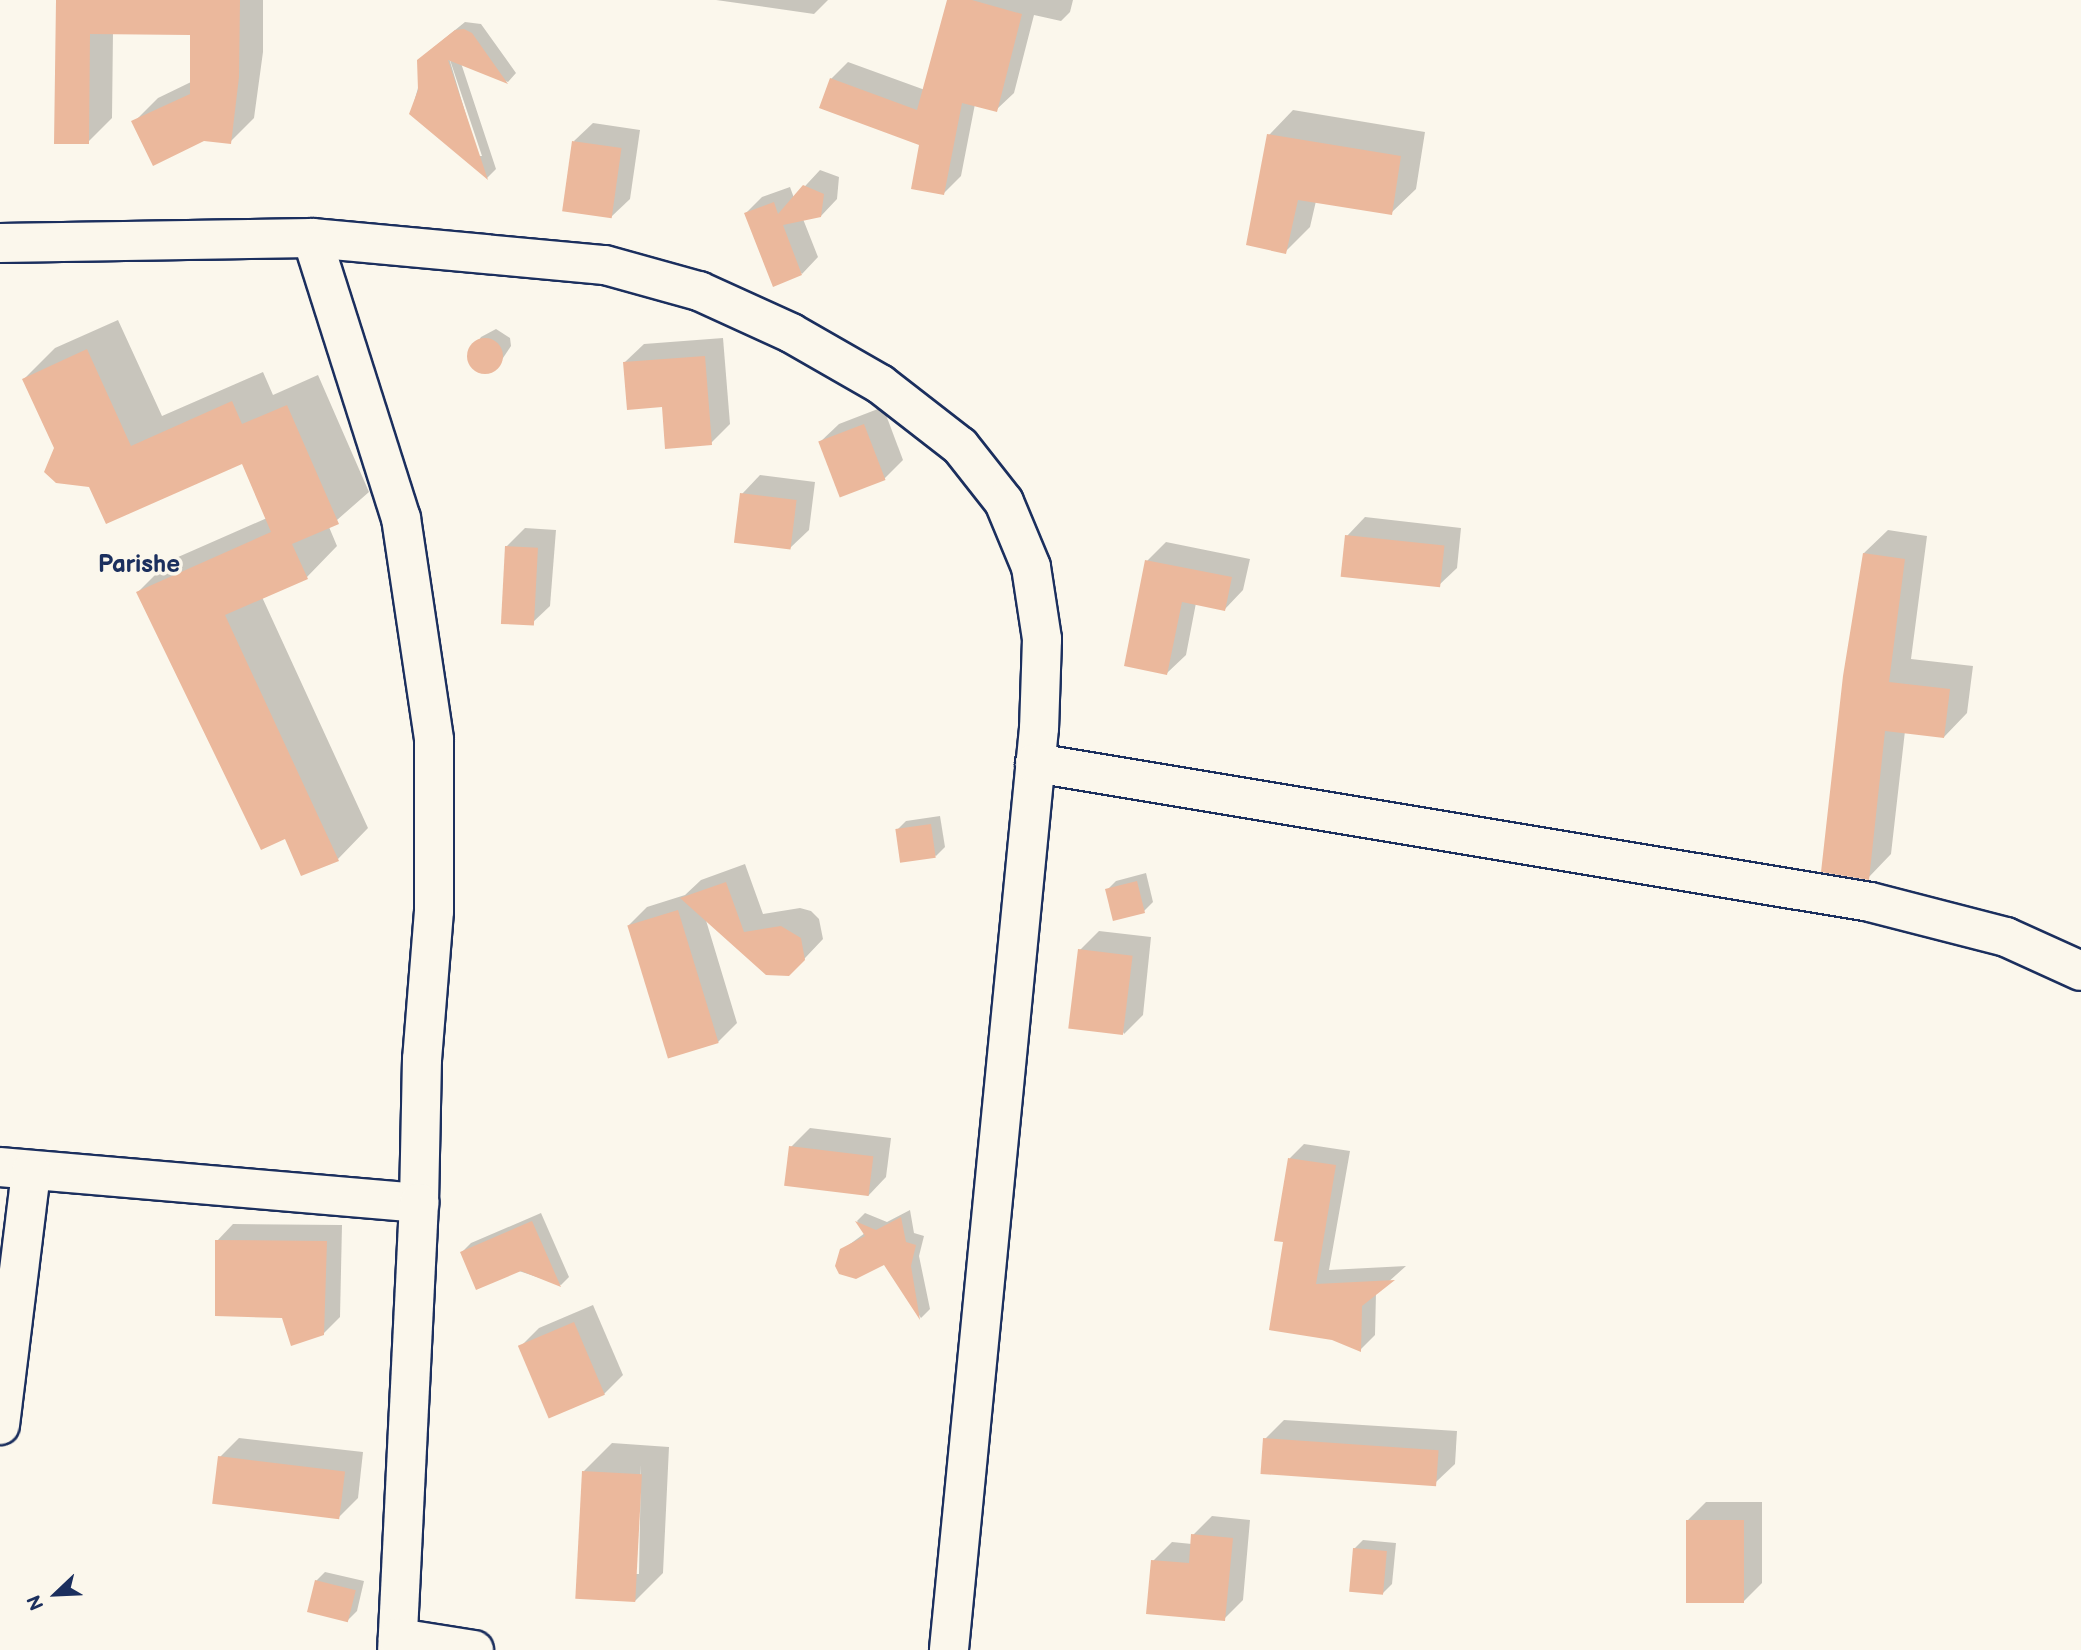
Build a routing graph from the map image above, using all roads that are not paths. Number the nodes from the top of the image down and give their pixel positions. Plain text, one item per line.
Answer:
1 (312, 238) junction
2 (0, 243) edge
3 (1035, 763) junction
4 (2081, 971) edge
5 (16, 1169) edge
6 (419, 1203) junction
7 (0, 1425) edge
8 (397, 1644) edge
9 (474, 1650) edge
10 (949, 1650) edge

1 - 2 street
1 - 3 street
1 - 6 street
3 - 4 street
3 - 10 street
5 - 6 street
5 - 7 street
6 - 8 street
8 - 9 street

